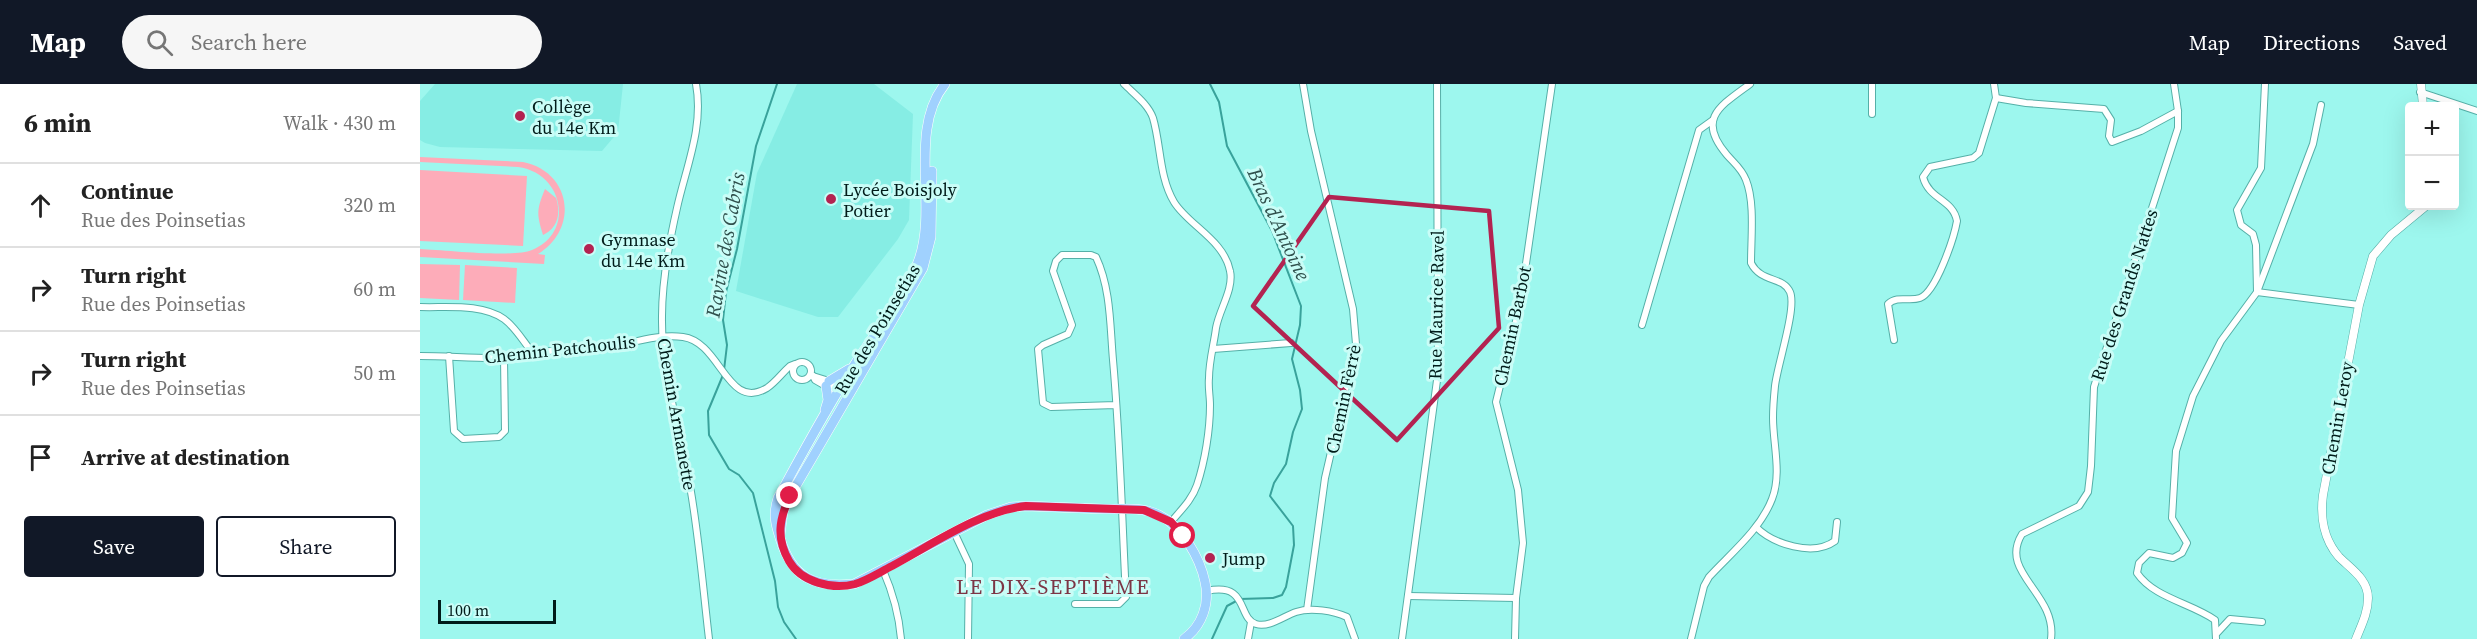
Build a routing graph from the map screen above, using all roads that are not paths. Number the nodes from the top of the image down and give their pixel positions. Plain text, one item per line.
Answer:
1 (696, 84) edge
2 (945, 84) edge
3 (1124, 84) edge
4 (1303, 84) edge
5 (1437, 84) edge
6 (1552, 84) edge
7 (1750, 84) edge
8 (1872, 84) edge
9 (1994, 84) edge
10 (2174, 84) edge
11 (2265, 84) edge
12 (2421, 88) edge
13 (1996, 98) junction
14 (933, 105) junction
15 (2321, 105) dead end
16 (2178, 111) junction
17 (2477, 111) edge
18 (1872, 114) dead end
19 (1714, 119) junction
20 (2421, 210) edge
21 (2257, 292) junction
22 (2359, 305) junction
23 (420, 307) edge
24 (1642, 325) dead end
25 (663, 336) junction
26 (1894, 340) dead end
27 (1291, 343) dead end
28 (1213, 349) junction
29 (532, 352) junction
30 (420, 356) edge
31 (448, 356) junction
32 (504, 358) junction
33 (795, 364) junction
34 (853, 366) junction
35 (812, 375) junction
36 (795, 376) junction
37 (776, 380) junction
38 (828, 383) junction
39 (853, 388) junction
40 (841, 391) junction
41 (1116, 405) junction
42 (830, 425) junction
43 (819, 426) junction
44 (1121, 509) junction
45 (1171, 522) junction
46 (1837, 522) dead end
47 (1756, 527) junction
48 (954, 532) junction
49 (779, 538) junction
50 (883, 570) junction
51 (1207, 591) junction
52 (1408, 596) junction
53 (1516, 598) junction
54 (1075, 604) dead end
55 (1307, 610) junction
56 (1251, 622) junction
57 (2262, 622) dead end
58 (2217, 636) edge
59 (708, 639) edge
60 (901, 639) edge
61 (968, 639) edge
62 (1184, 639) edge
63 (1248, 639) edge
64 (1354, 639) edge
65 (1402, 639) edge
66 (1515, 639) edge
67 (1691, 639) edge
68 (2051, 639) edge
69 (2356, 639) edge

1 - 25 street, Chemin Armanette
2 - 14 main road, Rue des Poinsetias
3 - 28 street
4 - 55 street, Chemin Fèrrè
5 - 52 street, Rue Maurice Ravel
6 - 53 street, Chemin Barbot
7 - 19 street
8 - 18 street
9 - 13 street
10 - 16 street, Rue des Grands Nattes
11 - 21 street
12 - 17 street
13 - 16 street
13 - 26 street
14 - 34 main road, Rue des Poinsetias
14 - 39 main road, Rue des Poinsetias
15 - 21 street
16 - 68 street, Rue des Grands Nattes
19 - 24 street
19 - 47 street
20 - 22 street, Chemin Leroy
21 - 22 street
21 - 58 street
22 - 69 street, Chemin Leroy
23 - 29 street
25 - 29 street, Chemin Patchoulis
25 - 37 street, Chemin Patchoulis
25 - 59 street, Chemin Armanette
27 - 28 street
28 - 45 street
29 - 32 street, Chemin Patchoulis
30 - 31 street, Chemin Patchoulis
31 - 32 street, Chemin Patchoulis
31 - 32 street
33 - 35 street
33 - 36 street
33 - 37 street
34 - 38 main road
34 - 40 main road, Rue des Poinsetias
35 - 36 street
35 - 38 street
36 - 37 street
38 - 40 street
38 - 43 main road
39 - 40 street
39 - 42 main road, Rue des Poinsetias
40 - 42 street
40 - 43 main road, Rue des Poinsetias
41 - 41 street
41 - 44 street
42 - 49 main road, Rue des Poinsetias
43 - 49 main road, Rue des Poinsetias
44 - 45 main road, Rue des Poinsetias
44 - 48 main road, Rue des Poinsetias
44 - 54 street
45 - 51 main road
46 - 47 street
47 - 67 street
48 - 50 main road, Rue des Poinsetias
48 - 61 street
49 - 50 main road, Rue des Poinsetias
50 - 60 street
51 - 56 street
51 - 62 main road
52 - 53 street
52 - 65 street, Rue Maurice Ravel
53 - 66 street, Chemin Barbot
55 - 56 street
55 - 64 street
56 - 63 street
57 - 58 street

